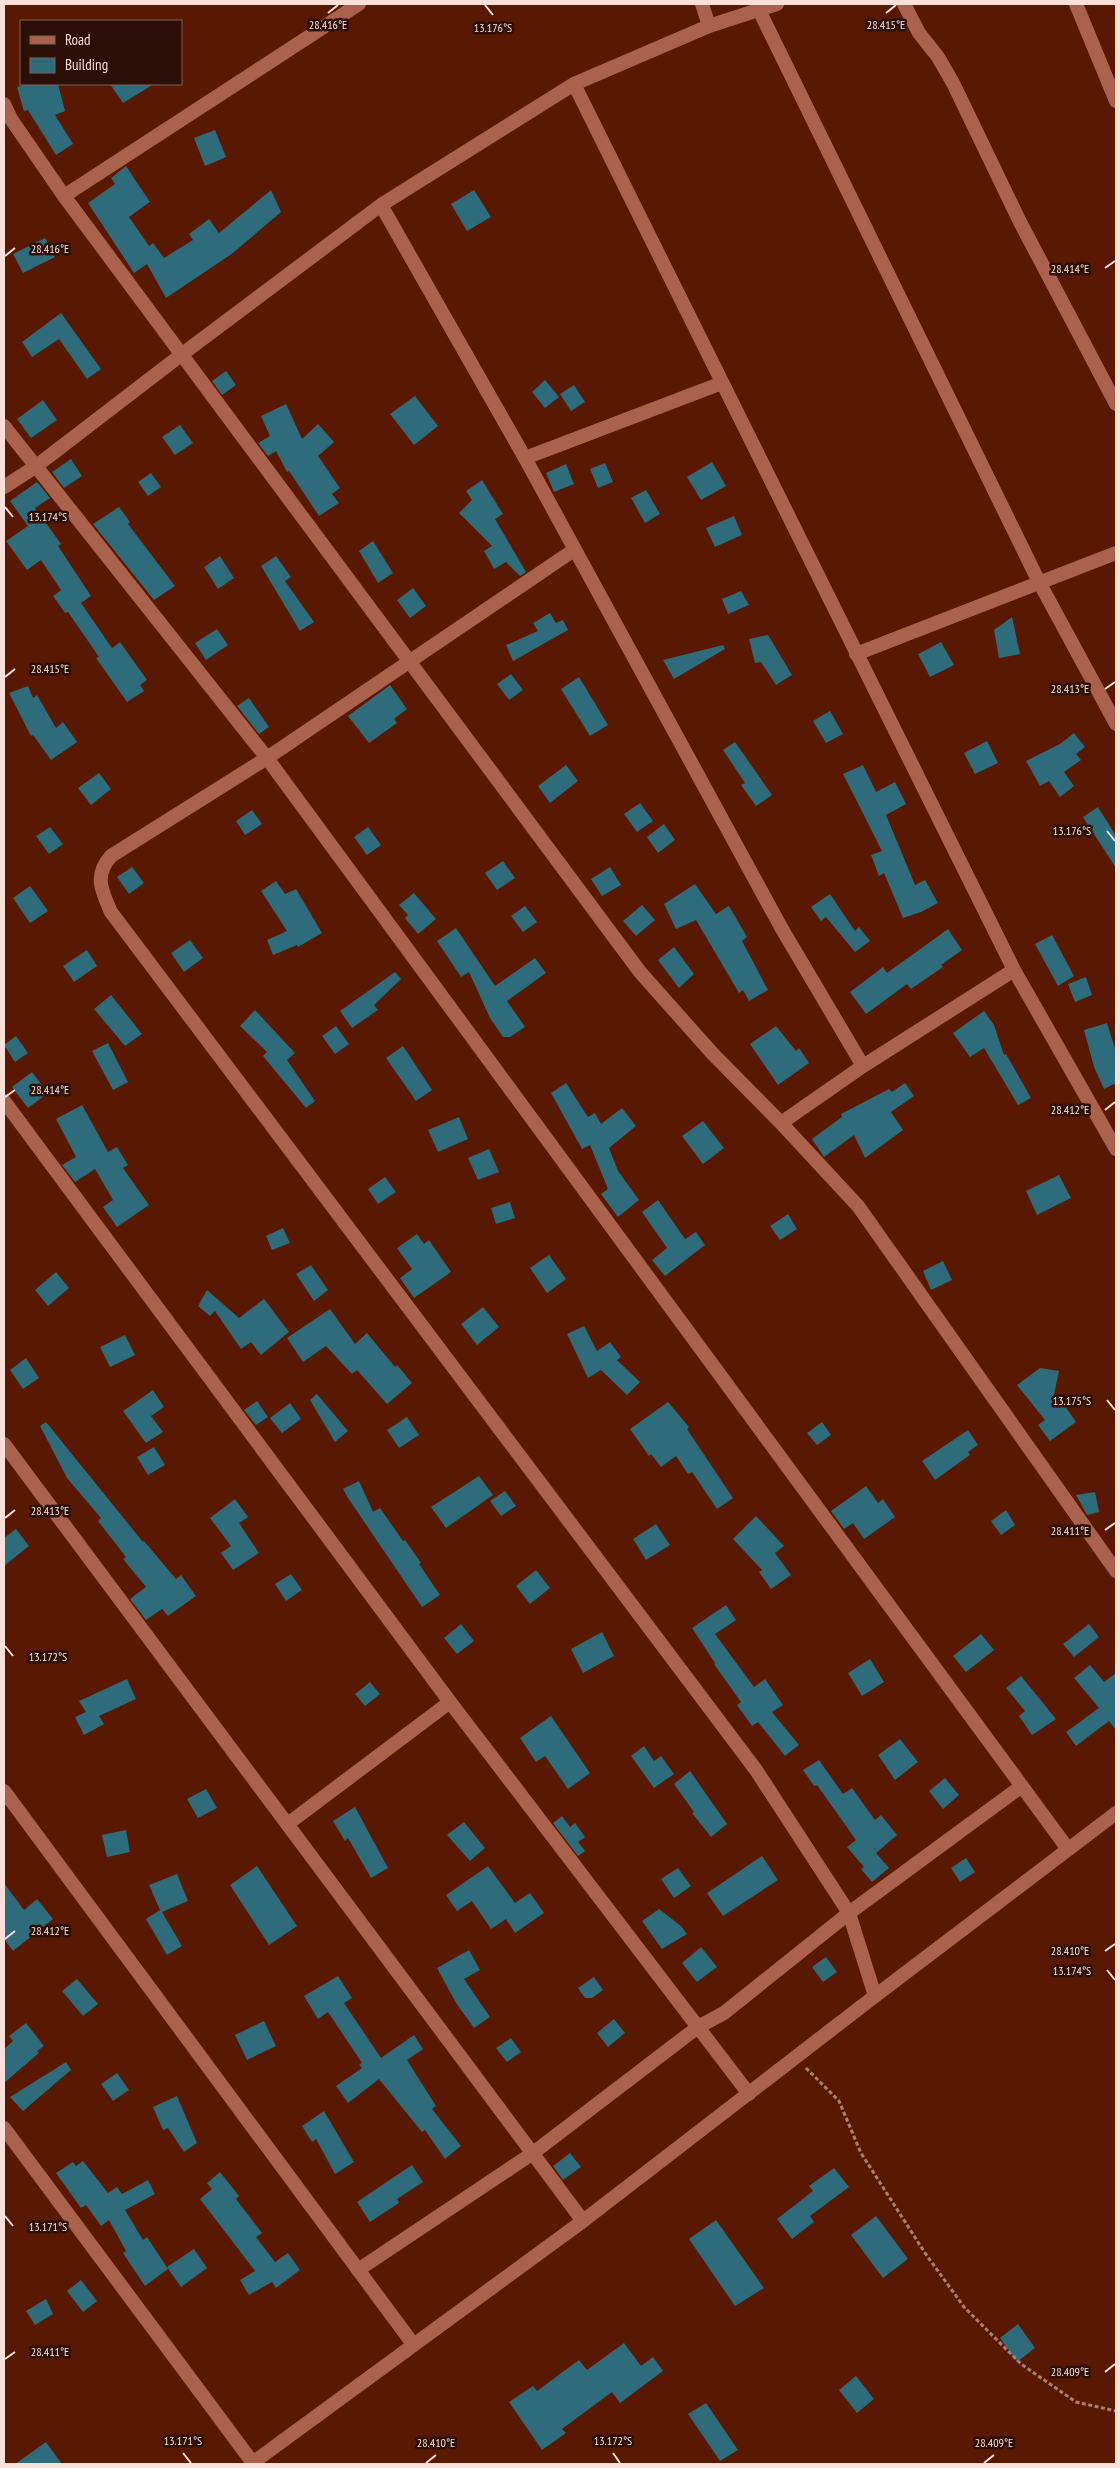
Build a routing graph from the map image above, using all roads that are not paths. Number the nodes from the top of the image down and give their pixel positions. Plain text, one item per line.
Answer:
1 (359, 4) edge
2 (702, 4) edge
3 (777, 4) edge
4 (904, 4) edge
5 (1076, 4) edge
6 (759, 10) junction
7 (709, 26) junction
8 (574, 84) junction
9 (1116, 101) edge
10 (4, 104) edge
11 (64, 196) junction
12 (381, 205) junction
13 (181, 354) junction
14 (722, 383) junction
15 (1116, 404) edge
16 (4, 426) edge
17 (525, 458) junction
18 (35, 468) junction
19 (4, 487) edge
20 (574, 550) junction
21 (1116, 553) edge
22 (1039, 582) junction
23 (856, 654) junction
24 (408, 662) junction
25 (1116, 724) edge
26 (267, 758) junction
27 (1014, 970) junction
28 (863, 1066) junction
29 (4, 1101) edge
30 (781, 1123) junction
31 (1116, 1149) edge
32 (4, 1444) edge
33 (1116, 1570) edge
34 (450, 1702) junction
35 (1022, 1786) junction
36 (4, 1791) edge
37 (1116, 1813) edge
38 (288, 1823) junction
39 (1068, 1849) junction
40 (849, 1913) junction
41 (875, 1996) junction
42 (698, 2027) junction
43 (748, 2094) junction
44 (4, 2128) edge
45 (533, 2153) junction
46 (583, 2221) junction
47 (358, 2270) junction
48 (413, 2344) junction
49 (252, 2464) edge

1 - 11 street
2 - 7 street
3 - 6 street
4 - 15 street
5 - 9 street
6 - 7 street
6 - 22 street
7 - 8 street
8 - 12 street
8 - 14 street
10 - 11 street
11 - 13 street
12 - 13 street
12 - 17 street
13 - 18 street
13 - 24 street
14 - 17 street
14 - 23 street
16 - 18 street
17 - 20 street
18 - 19 street
18 - 26 street
20 - 24 street
20 - 28 street
21 - 22 street
22 - 23 street
22 - 25 street
23 - 27 street
24 - 26 street
24 - 30 street
26 - 35 street
26 - 40 street
27 - 28 street
27 - 31 street
28 - 30 street
29 - 34 street
30 - 33 street
32 - 38 street
34 - 38 street
34 - 42 street
35 - 39 street
35 - 40 street
36 - 47 street
37 - 39 street
38 - 45 street
39 - 41 street
40 - 41 street
40 - 42 street
41 - 43 street
42 - 43 street
42 - 45 street
43 - 46 street
44 - 49 street
45 - 46 street
45 - 47 street
46 - 48 street
47 - 48 street
48 - 49 street

